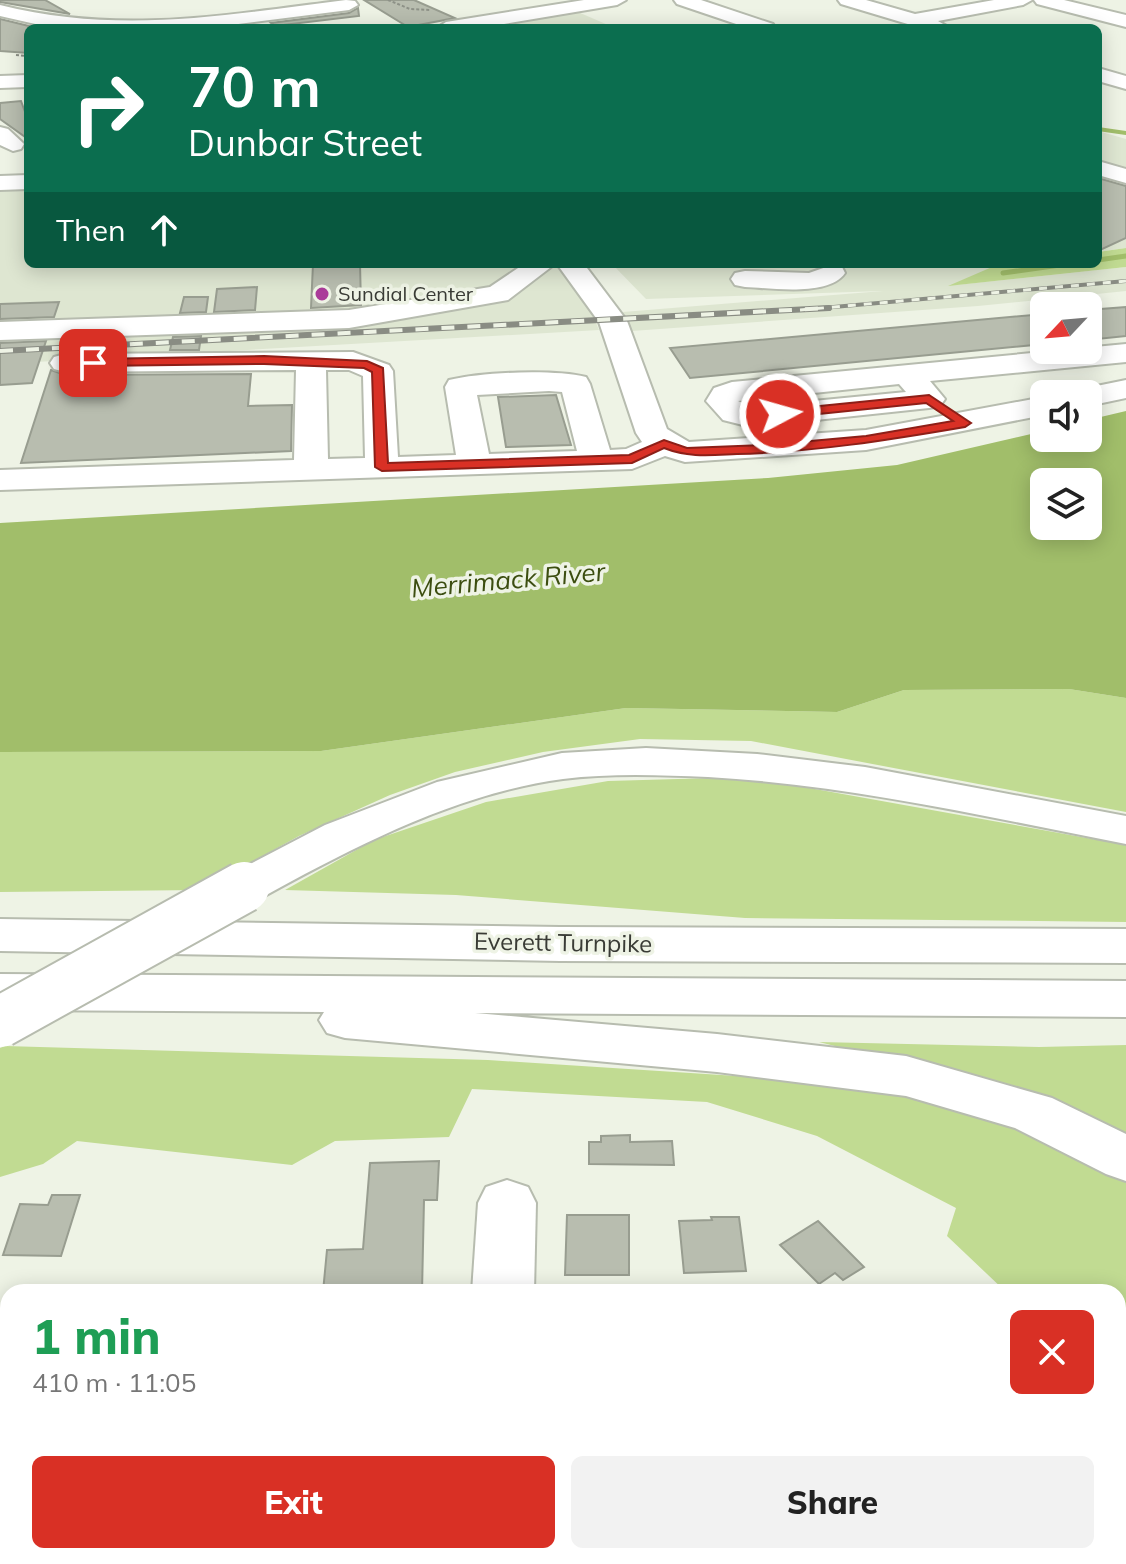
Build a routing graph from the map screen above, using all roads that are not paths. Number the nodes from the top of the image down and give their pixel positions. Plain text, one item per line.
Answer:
1 (529, 0) edge
2 (617, 0) edge
3 (683, 0) edge
4 (847, 0) edge
5 (1023, 0) edge
6 (1043, 0) edge
7 (352, 8) edge
8 (0, 10) edge
9 (556, 10) junction
10 (915, 20) junction
11 (1126, 21) edge
12 (236, 23) edge
13 (48, 24) edge
14 (194, 24) edge
15 (470, 24) edge
16 (754, 24) edge
17 (928, 24) edge
18 (24, 81) edge
19 (0, 82) edge
20 (1102, 169) edge
21 (1126, 176) edge
22 (24, 182) edge
23 (0, 183) edge
24 (536, 268) edge
25 (573, 268) edge
26 (832, 273) dead end
27 (745, 279) dead end
28 (0, 331) edge
29 (1126, 353) edge
30 (311, 362) junction
31 (65, 363) dead end
32 (901, 368) junction
33 (1126, 389) edge
34 (1102, 394) edge
35 (929, 399) junction
36 (1030, 409) edge
37 (965, 423) junction
38 (675, 448) junction
39 (596, 460) junction
40 (474, 464) junction
41 (382, 467) junction
42 (311, 470) junction
43 (0, 480) edge
44 (1126, 830) edge
45 (0, 935) edge
46 (1126, 946) edge
47 (1126, 999) edge
48 (11, 1002) edge
49 (1126, 1159) edge
50 (507, 1203) dead end
51 (503, 1284) edge

1 - 9 main road
2 - 9 main road
3 - 16 main road
4 - 10 main road
5 - 10 main road
6 - 11 main road
7 - 12 main road
8 - 13 main road
9 - 15 main road
10 - 17 main road
12 - 14 main road
18 - 19 main road
20 - 21 main road
22 - 23 main road
24 - 28 main road
25 - 38 main road
26 - 27 main road
29 - 32 main road
30 - 31 main road
30 - 41 main road
30 - 42 main road
32 - 35 main road
32 - 35 main road
33 - 34 main road
35 - 37 main road
36 - 37 main road
37 - 38 main road
38 - 39 main road
39 - 40 main road
39 - 40 main road
40 - 41 main road
41 - 42 main road
42 - 43 main road
44 - 48 main road, bridge
45 - 46 main road, Everett Turnpike
47 - 48 main road
48 - 49 main road
50 - 51 main road

